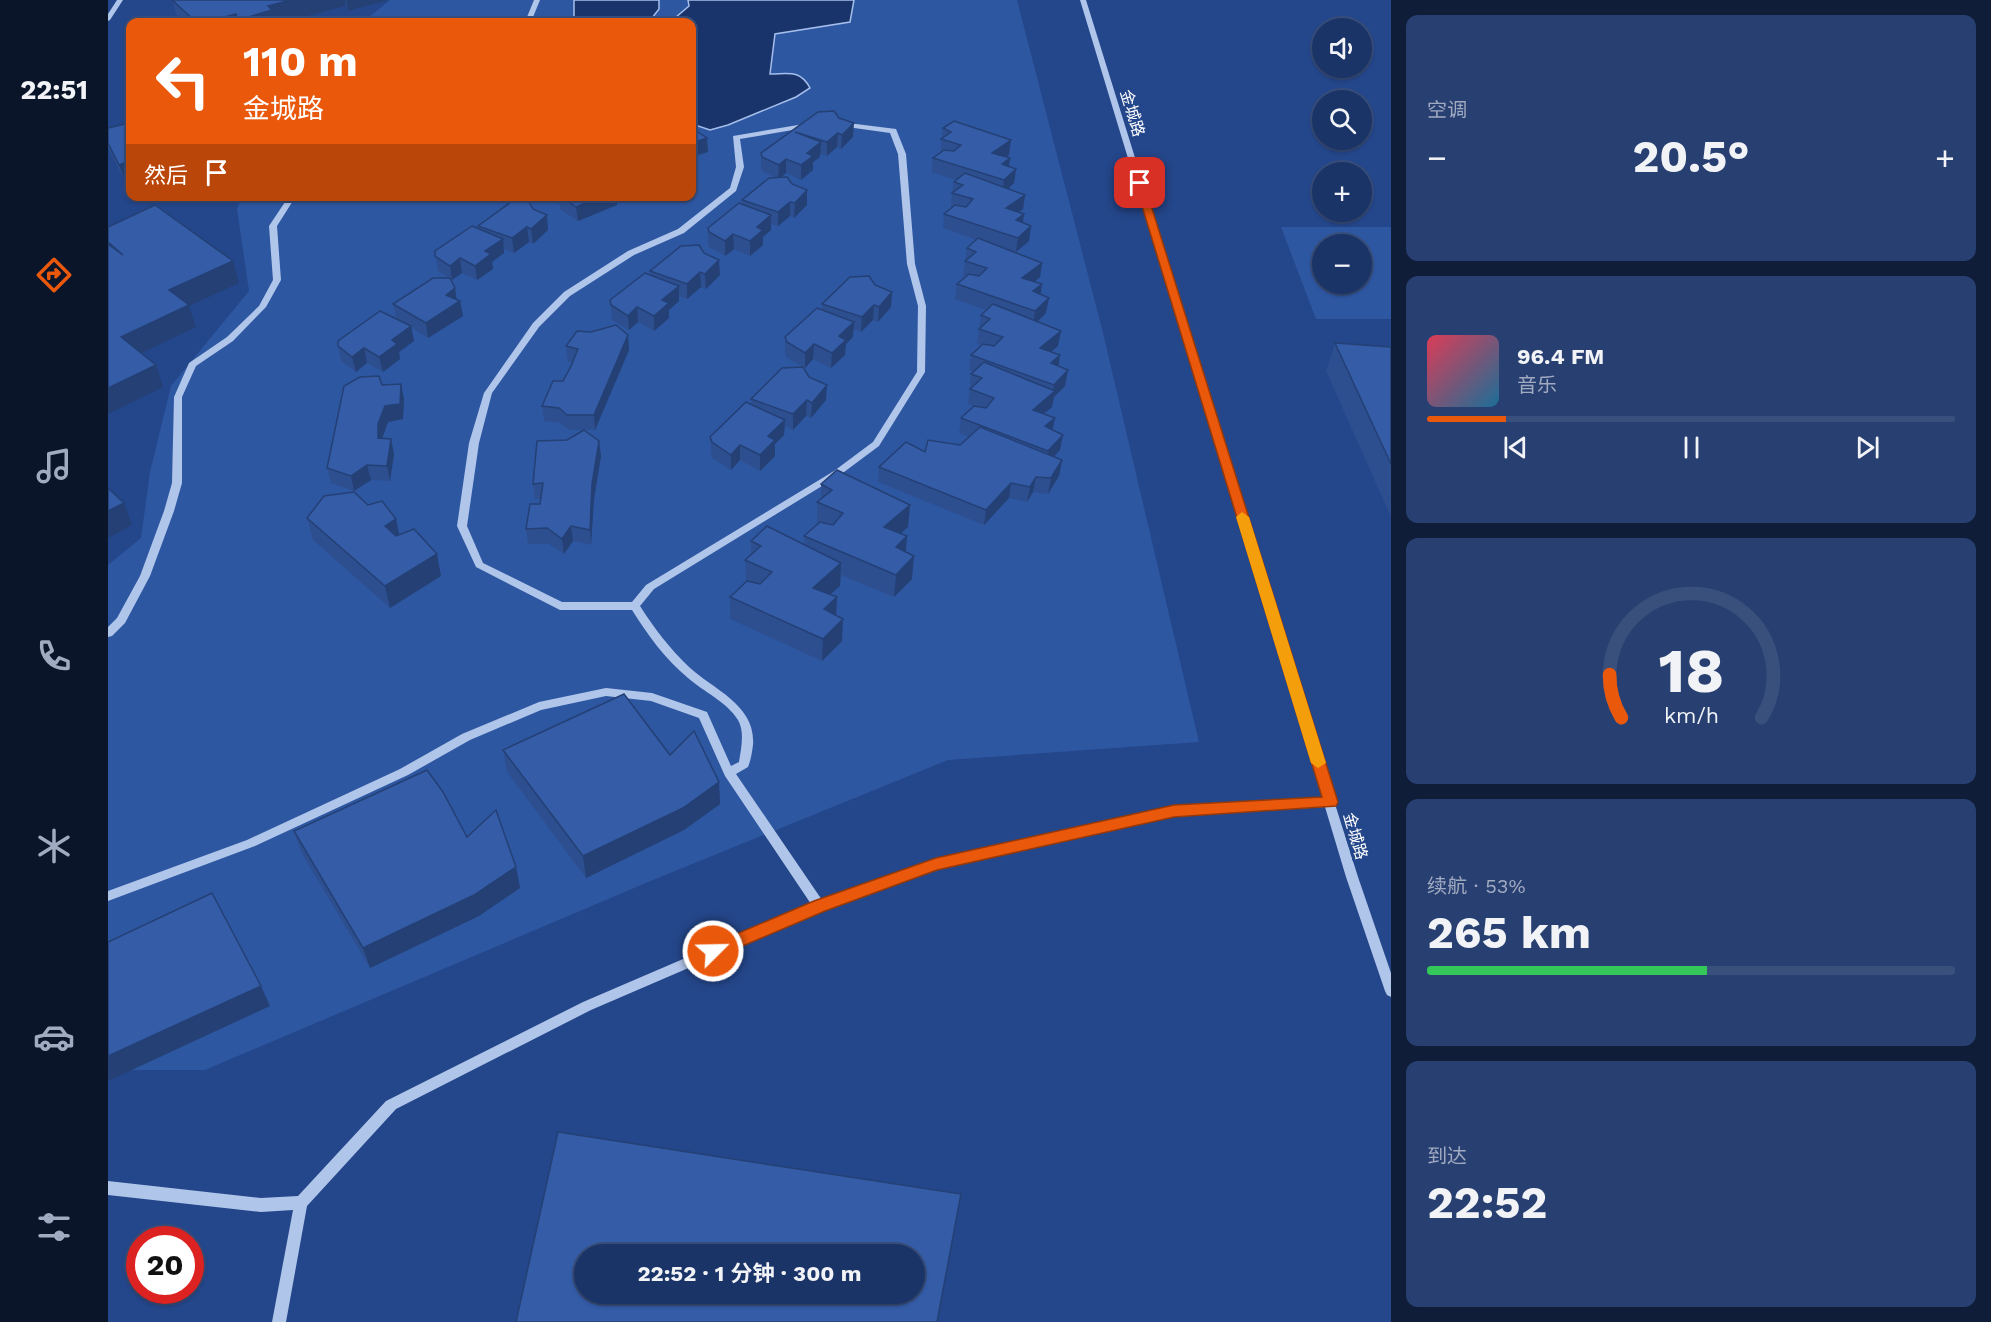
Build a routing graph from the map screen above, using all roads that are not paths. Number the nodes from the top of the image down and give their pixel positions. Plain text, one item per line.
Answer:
1 (120, 0) edge
2 (537, 0) edge
3 (1083, 0) edge
4 (530, 18) edge
5 (108, 19) edge
6 (828, 124) edge
7 (817, 125) edge
8 (290, 201) edge
9 (635, 606) junction
10 (108, 633) edge
11 (729, 773) junction
12 (1331, 802) junction
13 (108, 896) edge
14 (819, 906) junction
15 (1391, 991) edge
16 (108, 1188) edge
17 (301, 1203) junction
18 (279, 1322) edge

1 - 5 street
2 - 4 street
3 - 12 street, 金城路
6 - 9 street
7 - 9 street
8 - 10 street
9 - 11 street
11 - 13 street
11 - 14 street
12 - 14 street
12 - 15 street, 金城路
14 - 17 street
16 - 17 street
17 - 18 street

